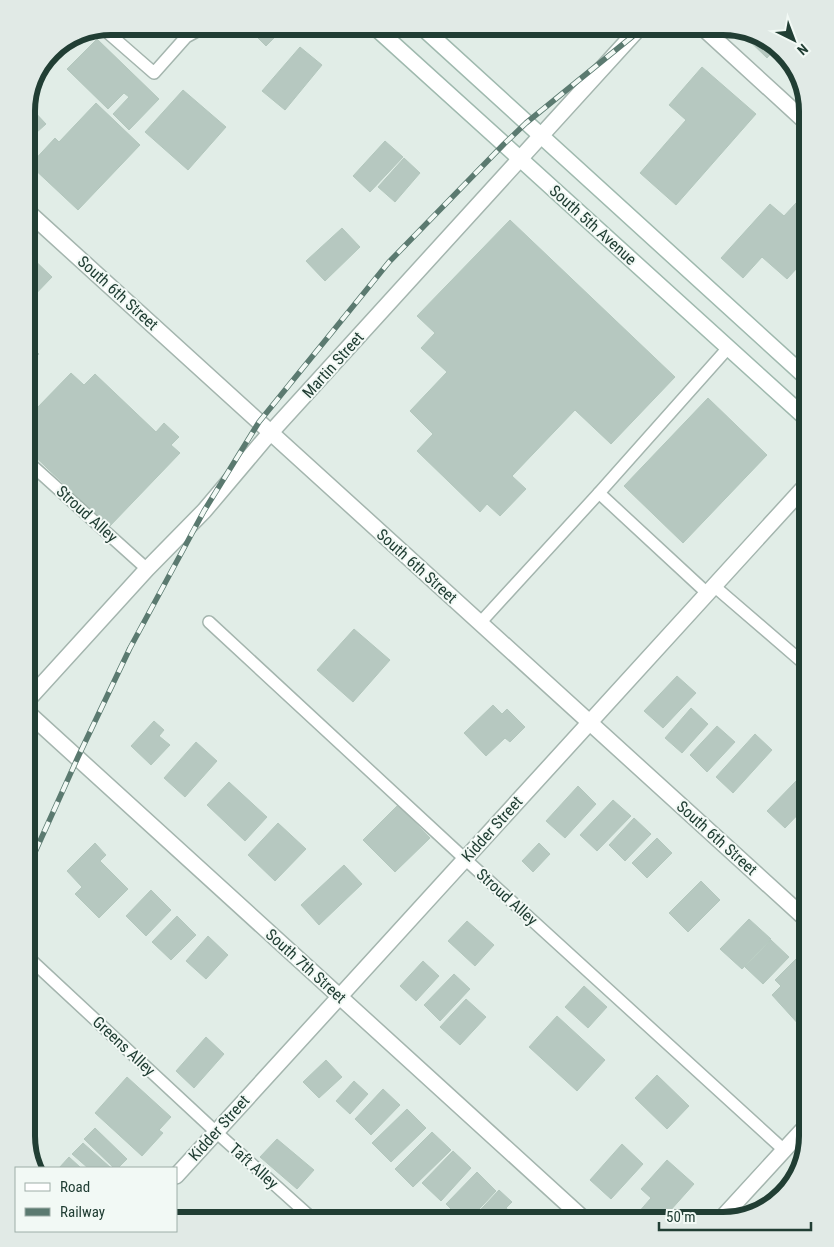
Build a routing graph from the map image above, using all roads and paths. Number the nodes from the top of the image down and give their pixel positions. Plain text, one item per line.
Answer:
1 (110, 35) edge
2 (182, 35) edge
3 (384, 35) edge
4 (431, 35) edge
5 (633, 35) edge
6 (711, 35) edge
7 (799, 116) edge
8 (542, 137) junction
9 (521, 159) junction
10 (35, 218) edge
11 (728, 348) junction
12 (799, 371) edge
13 (799, 412) edge
14 (271, 433) junction
15 (35, 468) edge
16 (599, 493) junction
17 (799, 493) edge
18 (147, 569) junction
19 (711, 589) junction
20 (209, 622) dead end
21 (480, 623) junction
22 (799, 660) edge
23 (35, 692) edge
24 (35, 719) edge
25 (589, 722) junction
26 (465, 859) junction
27 (799, 913) edge
28 (35, 964) edge
29 (340, 996) junction
30 (216, 1132) junction
31 (799, 1134) edge
32 (784, 1150) junction
33 (178, 1174) edge
34 (305, 1212) edge
35 (576, 1212) edge
36 (728, 1212) edge

1 - 2 lane
3 - 9 street, South 5th Avenue
4 - 8 street, South 5th Avenue
5 - 8 street, Martin Street
6 - 7 street
8 - 9 street, Martin Street
8 - 12 street, South 5th Avenue
9 - 11 street, South 5th Avenue
9 - 14 street, Martin Street
10 - 14 street, South 6th Street
11 - 13 street, South 5th Avenue
11 - 16 lane
14 - 18 street, Martin Street
14 - 21 street, South 6th Street
15 - 18 lane, Stroud Alley
16 - 19 lane
16 - 21 lane
17 - 19 street, Kidder Street
18 - 23 street, Martin Street
19 - 22 lane
19 - 25 street, Kidder Street
20 - 26 lane, Stroud Alley
21 - 25 street, South 6th Street
24 - 29 street, South 7th Street
25 - 26 street, Kidder Street
25 - 27 street, South 6th Street
26 - 29 street, Kidder Street
26 - 32 lane, Stroud Alley
28 - 30 lane, Greens Alley
29 - 30 street, Kidder Street
29 - 35 street, South 7th Street
30 - 33 street, Kidder Street
30 - 34 lane, Taft Alley
31 - 32 street
32 - 36 street

